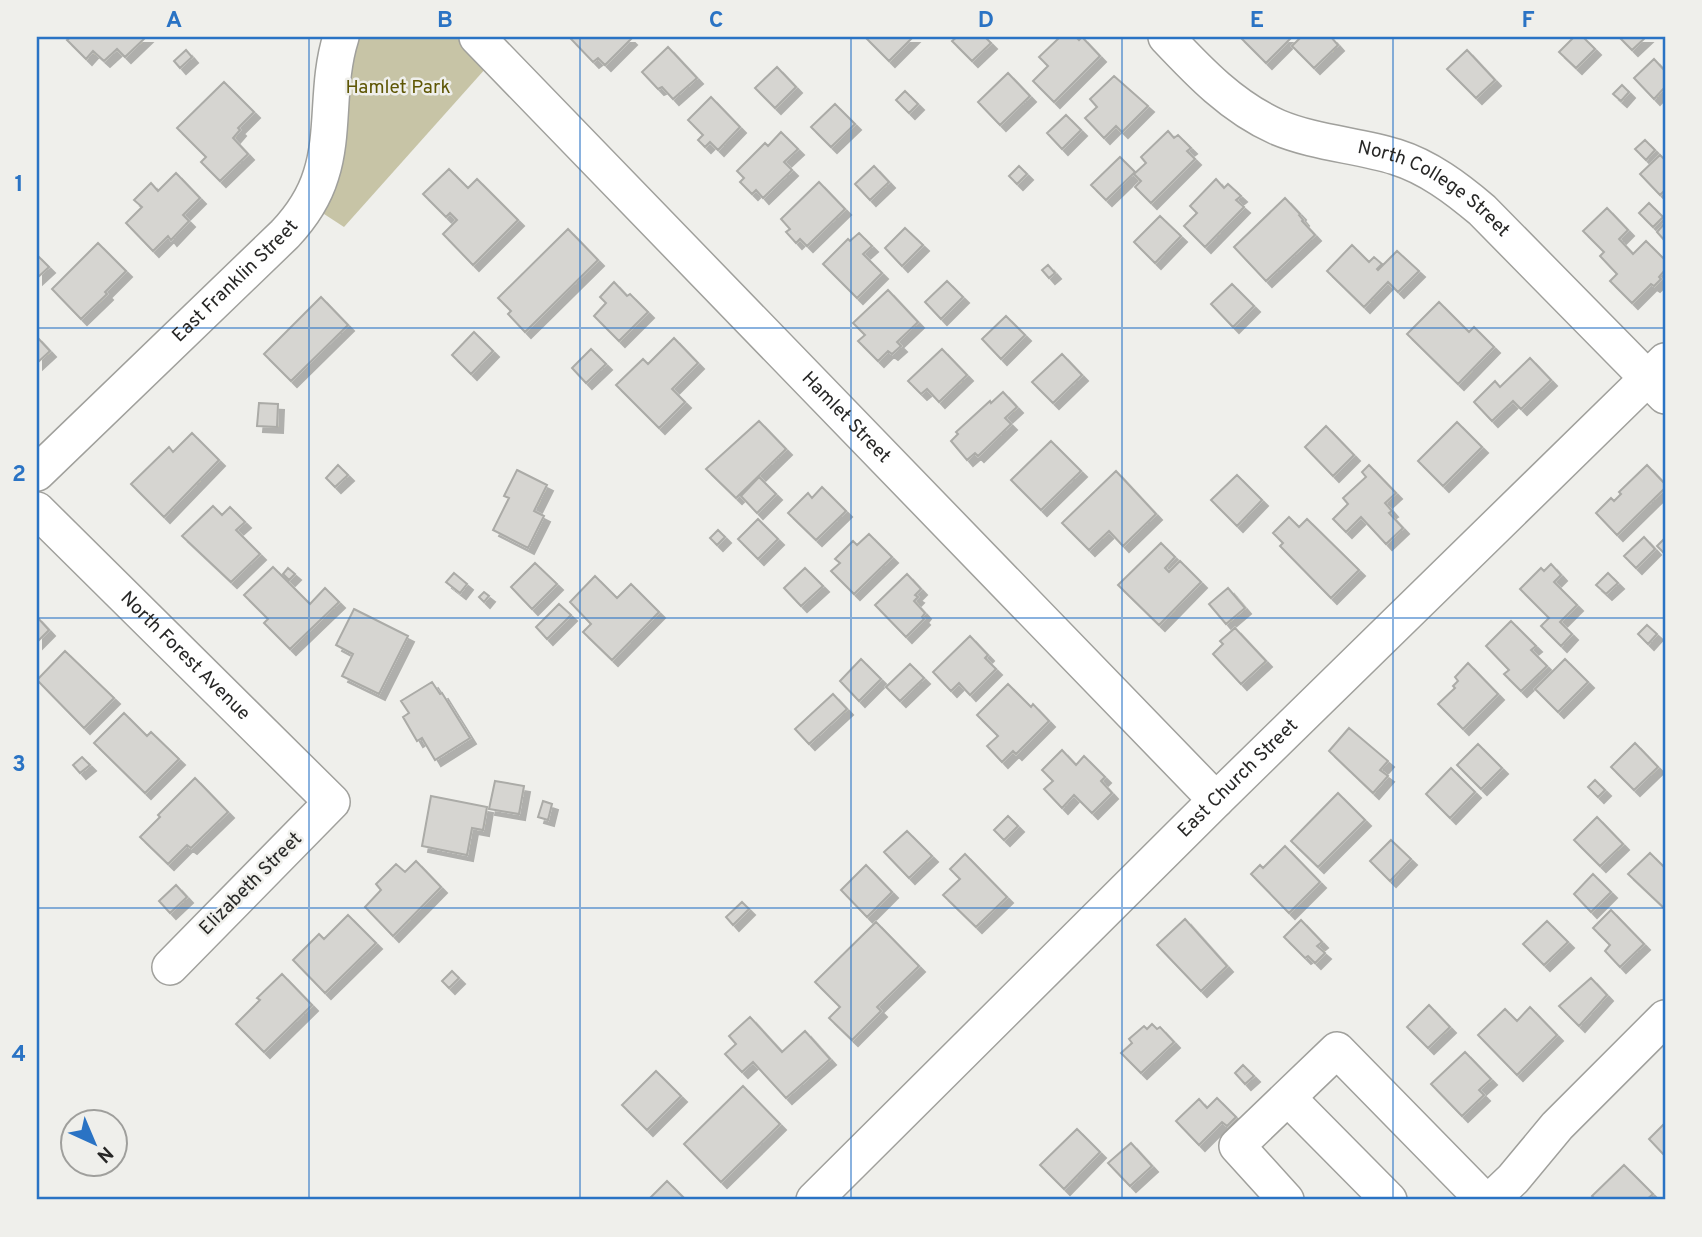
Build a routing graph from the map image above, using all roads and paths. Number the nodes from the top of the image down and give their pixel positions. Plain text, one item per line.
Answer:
1 (341, 37) edge
2 (477, 37) edge
3 (1166, 37) edge
4 (1660, 378) edge
5 (37, 473) edge
6 (37, 510) edge
7 (1216, 800) junction
8 (332, 802) joint
9 (170, 967) dead end
10 (1665, 1018) edge
11 (1288, 1098) junction
12 (1502, 1190) edge
13 (814, 1200) edge
14 (1286, 1200) edge
15 (1389, 1200) edge
16 (1484, 1200) edge

1 - 5 street, East Franklin Street
2 - 7 street, Hamlet Street
3 - 4 street, North College Street
4 - 7 street, East Church Street
6 - 8 street, North Forest Avenue
7 - 13 street, East Church Street
8 - 9 street, Elizabeth Street
10 - 12 street
11 - 14 street
11 - 15 street
11 - 16 street

